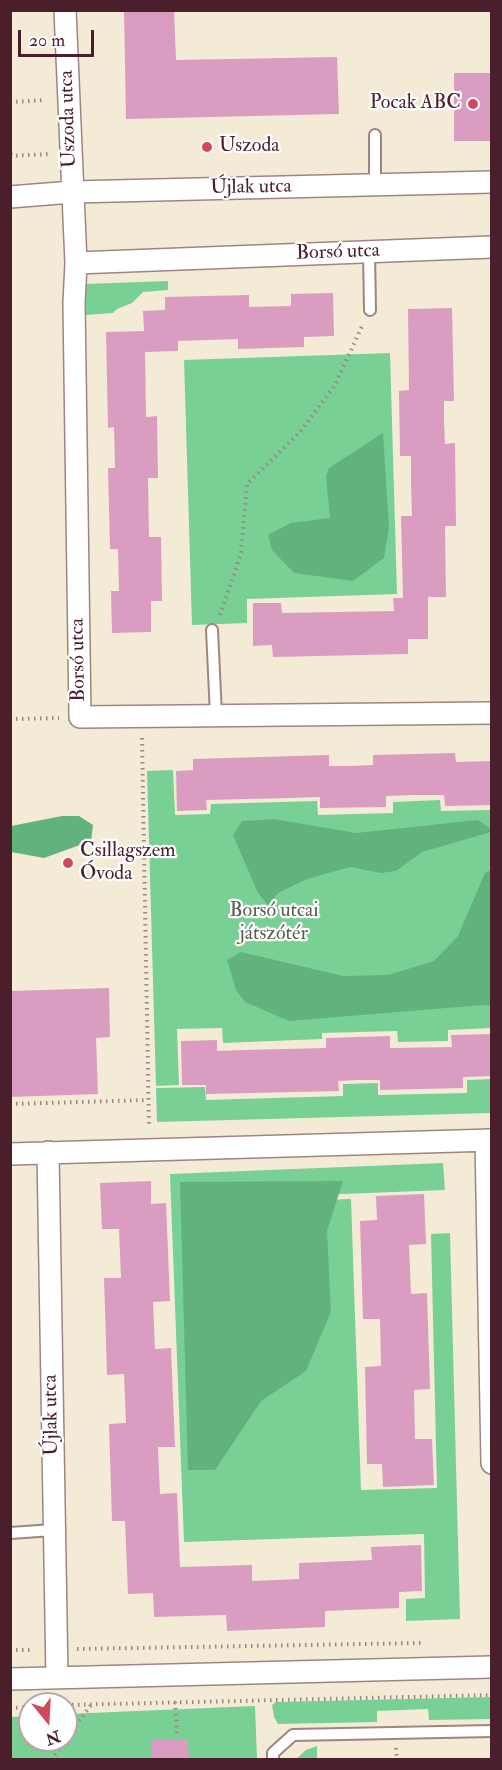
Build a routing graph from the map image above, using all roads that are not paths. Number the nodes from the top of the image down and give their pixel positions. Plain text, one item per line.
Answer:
1 (65, 10) edge
2 (375, 135) dead end
3 (492, 182) edge
4 (375, 185) junction
5 (72, 192) junction
6 (10, 197) edge
7 (492, 247) edge
8 (369, 252) junction
9 (76, 263) junction
10 (370, 310) road end
11 (212, 630) road end
12 (492, 713) edge
13 (216, 715) junction
14 (489, 1140) edge
15 (48, 1152) junction
16 (10, 1154) edge
17 (492, 1463) edge
18 (53, 1530) junction
19 (10, 1533) edge
20 (492, 1667) edge
21 (57, 1678) junction
22 (10, 1679) edge
23 (492, 1731) edge
24 (273, 1760) edge

1 - 5 street, Uszoda utca
2 - 4 lane
3 - 4 street, Újlak utca
4 - 5 street, Újlak utca
5 - 6 street, Újlak utca
5 - 9 street, Borsó utca
7 - 8 street, Borsó utca
8 - 9 street, Borsó utca
8 - 10 lane
9 - 13 street, Borsó utca
11 - 13 lane
12 - 13 street, Borsó utca
14 - 15 street
14 - 17 street
15 - 16 street
15 - 18 street, Újlak utca
18 - 19 lane
18 - 21 street, Újlak utca
20 - 21 street
21 - 22 street
23 - 24 lane

